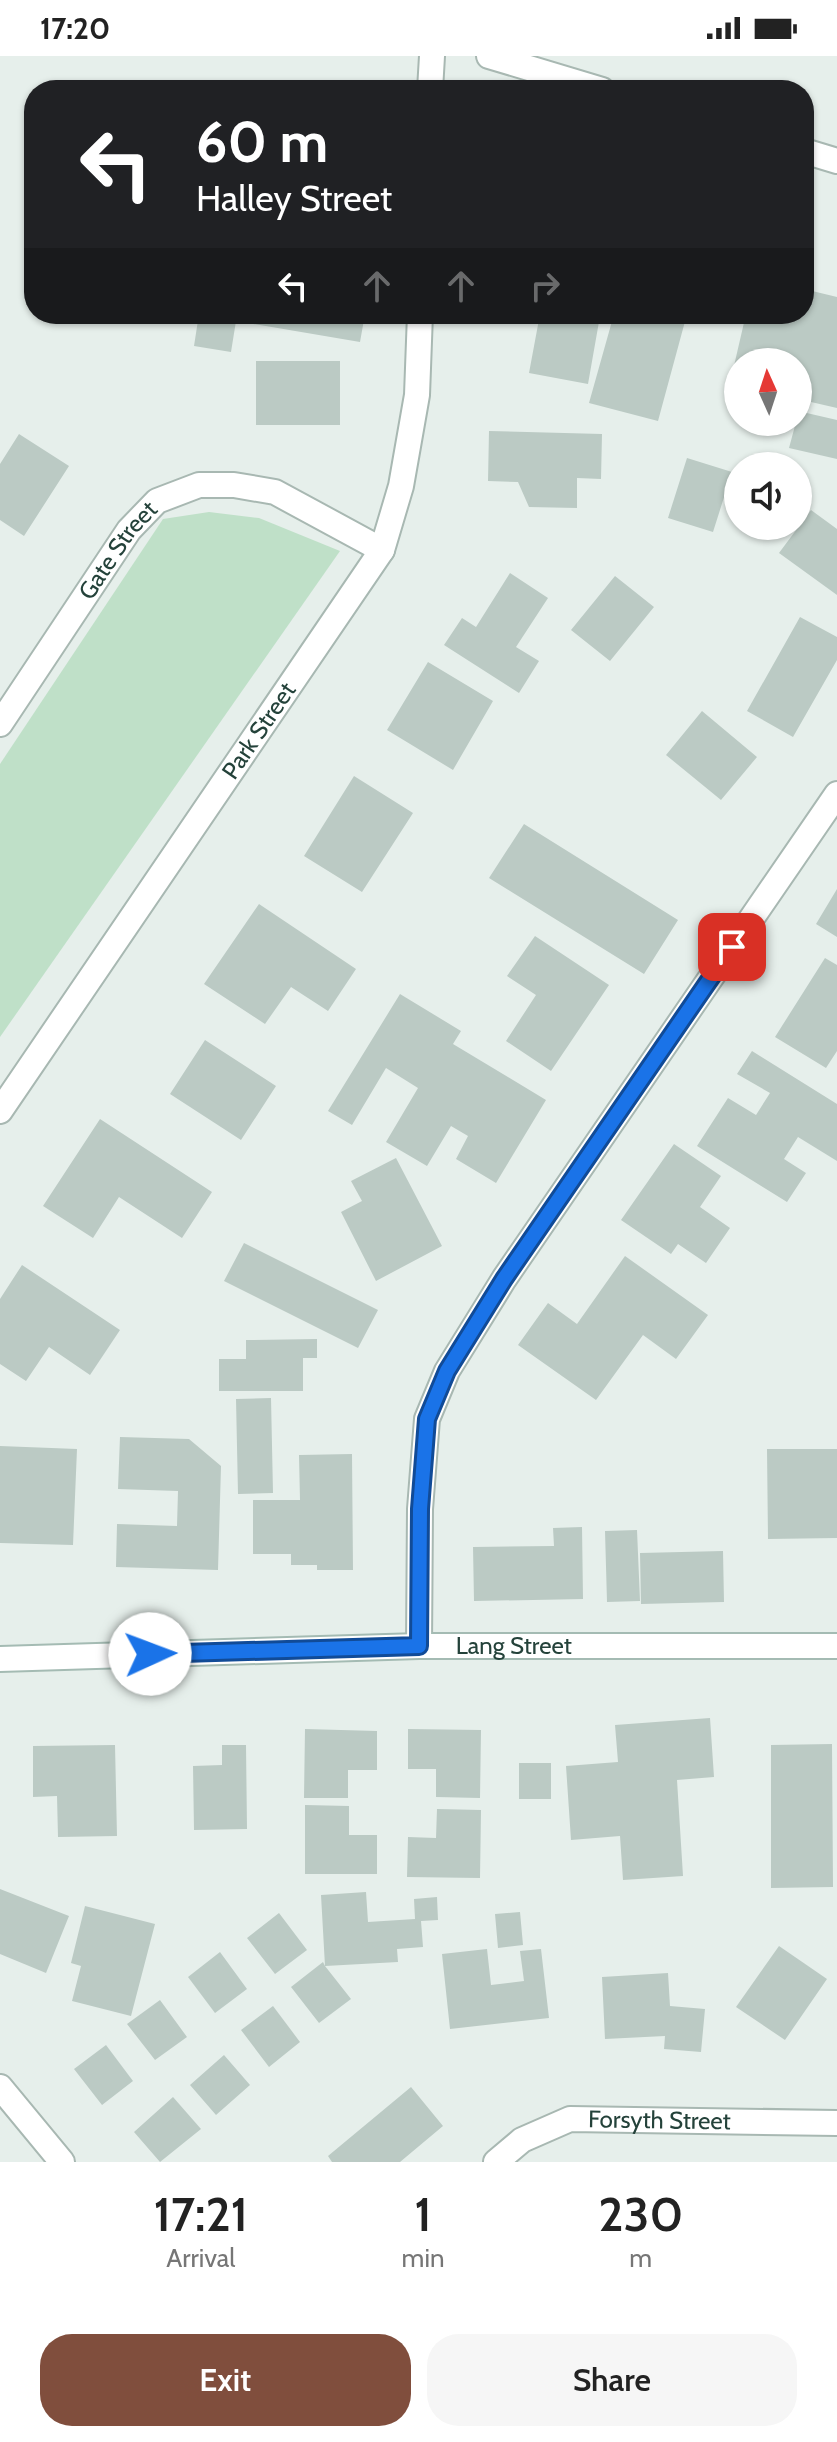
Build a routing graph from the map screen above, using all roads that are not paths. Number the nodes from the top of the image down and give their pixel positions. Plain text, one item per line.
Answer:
1 (432, 56) edge
2 (489, 56) edge
3 (431, 80) edge
4 (569, 80) edge
5 (814, 154) edge
6 (837, 161) edge
7 (420, 324) edge
8 (382, 550) junction
9 (0, 724) edge
10 (837, 794) edge
11 (0, 1111) edge
12 (419, 1646) junction
13 (837, 1646) edge
14 (0, 1659) edge
15 (0, 2087) edge
16 (837, 2123) edge
17 (62, 2162) edge
18 (496, 2162) edge

1 - 3 street
2 - 4 street
5 - 6 street
7 - 8 street, Park Street
8 - 9 street, Gate Street
8 - 11 street, Park Street
10 - 12 street
12 - 13 street, Lang Street
12 - 14 street, Lang Street
15 - 17 street
16 - 18 street, Forsyth Street

